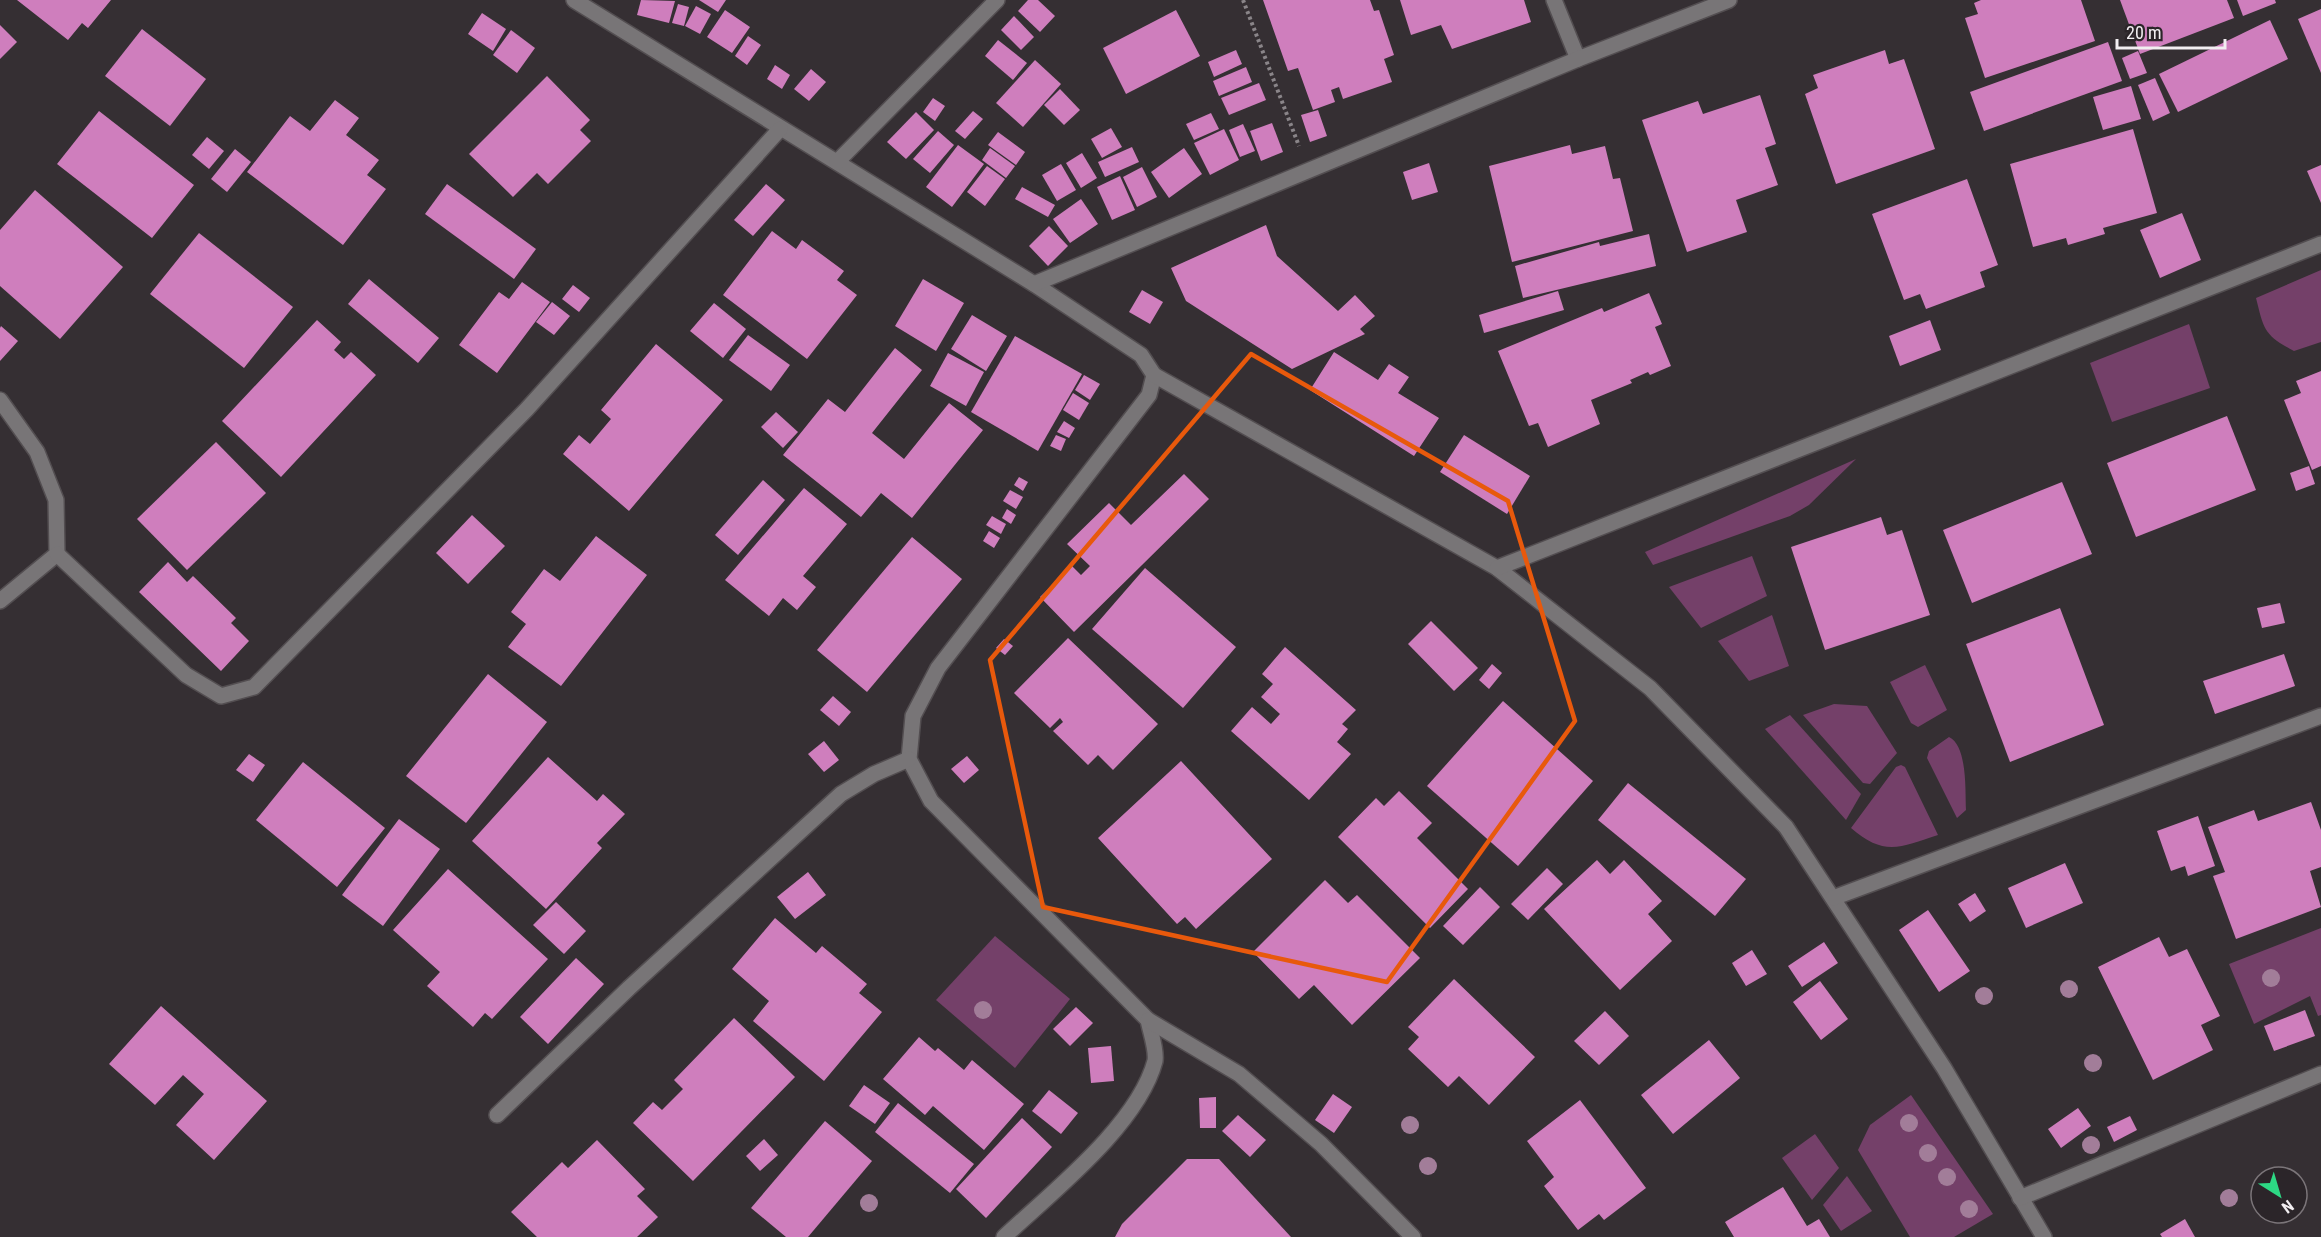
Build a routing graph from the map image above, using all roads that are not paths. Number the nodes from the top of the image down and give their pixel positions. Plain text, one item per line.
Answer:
1 (573, 0) edge
2 (997, 0) edge
3 (1554, 0) edge
4 (1729, 0) edge
5 (1578, 59) junction
6 (780, 129) junction
7 (837, 162) junction
8 (2321, 244) edge
9 (1034, 284) junction
10 (1154, 375) junction
11 (0, 400) edge
12 (57, 554) junction
13 (1497, 568) junction
14 (0, 601) edge
15 (2321, 716) edge
16 (909, 759) junction
17 (1833, 898) junction
18 (1148, 1020) junction
19 (2321, 1074) edge
20 (496, 1115) dead end
21 (2020, 1198) junction
22 (1004, 1237) edge
23 (1413, 1237) edge
24 (2044, 1237) edge

1 - 6 street
2 - 7 street
3 - 5 street
4 - 5 street
5 - 9 street
6 - 7 street
6 - 12 street
7 - 9 street
8 - 13 street
9 - 10 street
10 - 13 street
10 - 16 street
11 - 12 street
12 - 14 street
13 - 17 street
15 - 17 street
16 - 18 street
16 - 20 street
17 - 21 street
18 - 22 street
18 - 23 street
19 - 21 street
21 - 24 street

